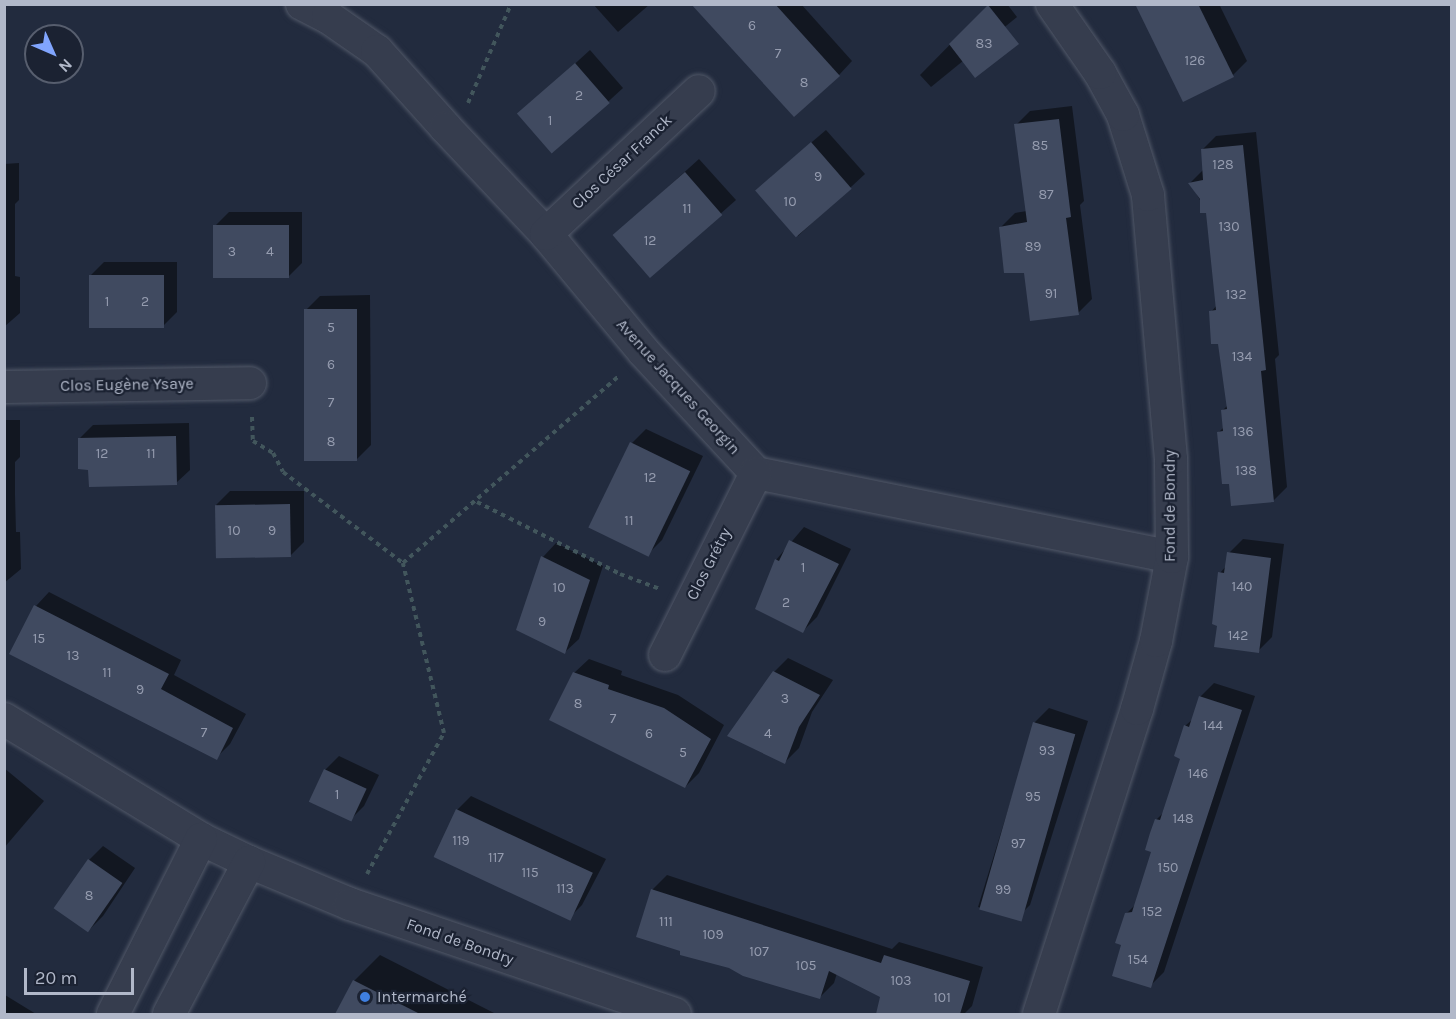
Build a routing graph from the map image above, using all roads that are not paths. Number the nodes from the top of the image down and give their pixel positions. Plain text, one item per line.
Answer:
1 (302, 4) edge
2 (1053, 4) edge
3 (699, 91) dead end
4 (546, 234) junction
5 (250, 383) road end
6 (4, 387) edge
7 (756, 473) junction
8 (1172, 557) junction
9 (665, 655) dead end
10 (4, 719) edge
11 (201, 839) junction
12 (249, 862) junction
13 (113, 1014) edge
14 (169, 1014) edge
15 (675, 1014) edge
16 (1040, 1014) edge

1 - 4 street, Avenue Jacques Georgin
2 - 8 street, Fond de Bondry
3 - 4 street, Clos César Franck
4 - 7 street, Avenue Jacques Georgin
5 - 6 street, Clos Eugène Ysaye
7 - 8 street
7 - 9 street, Clos Grétry
8 - 16 street, Fond de Bondry
10 - 11 street, Fond de Bondry
11 - 12 street, Fond de Bondry
11 - 13 street
12 - 14 street
12 - 15 street, Fond de Bondry

